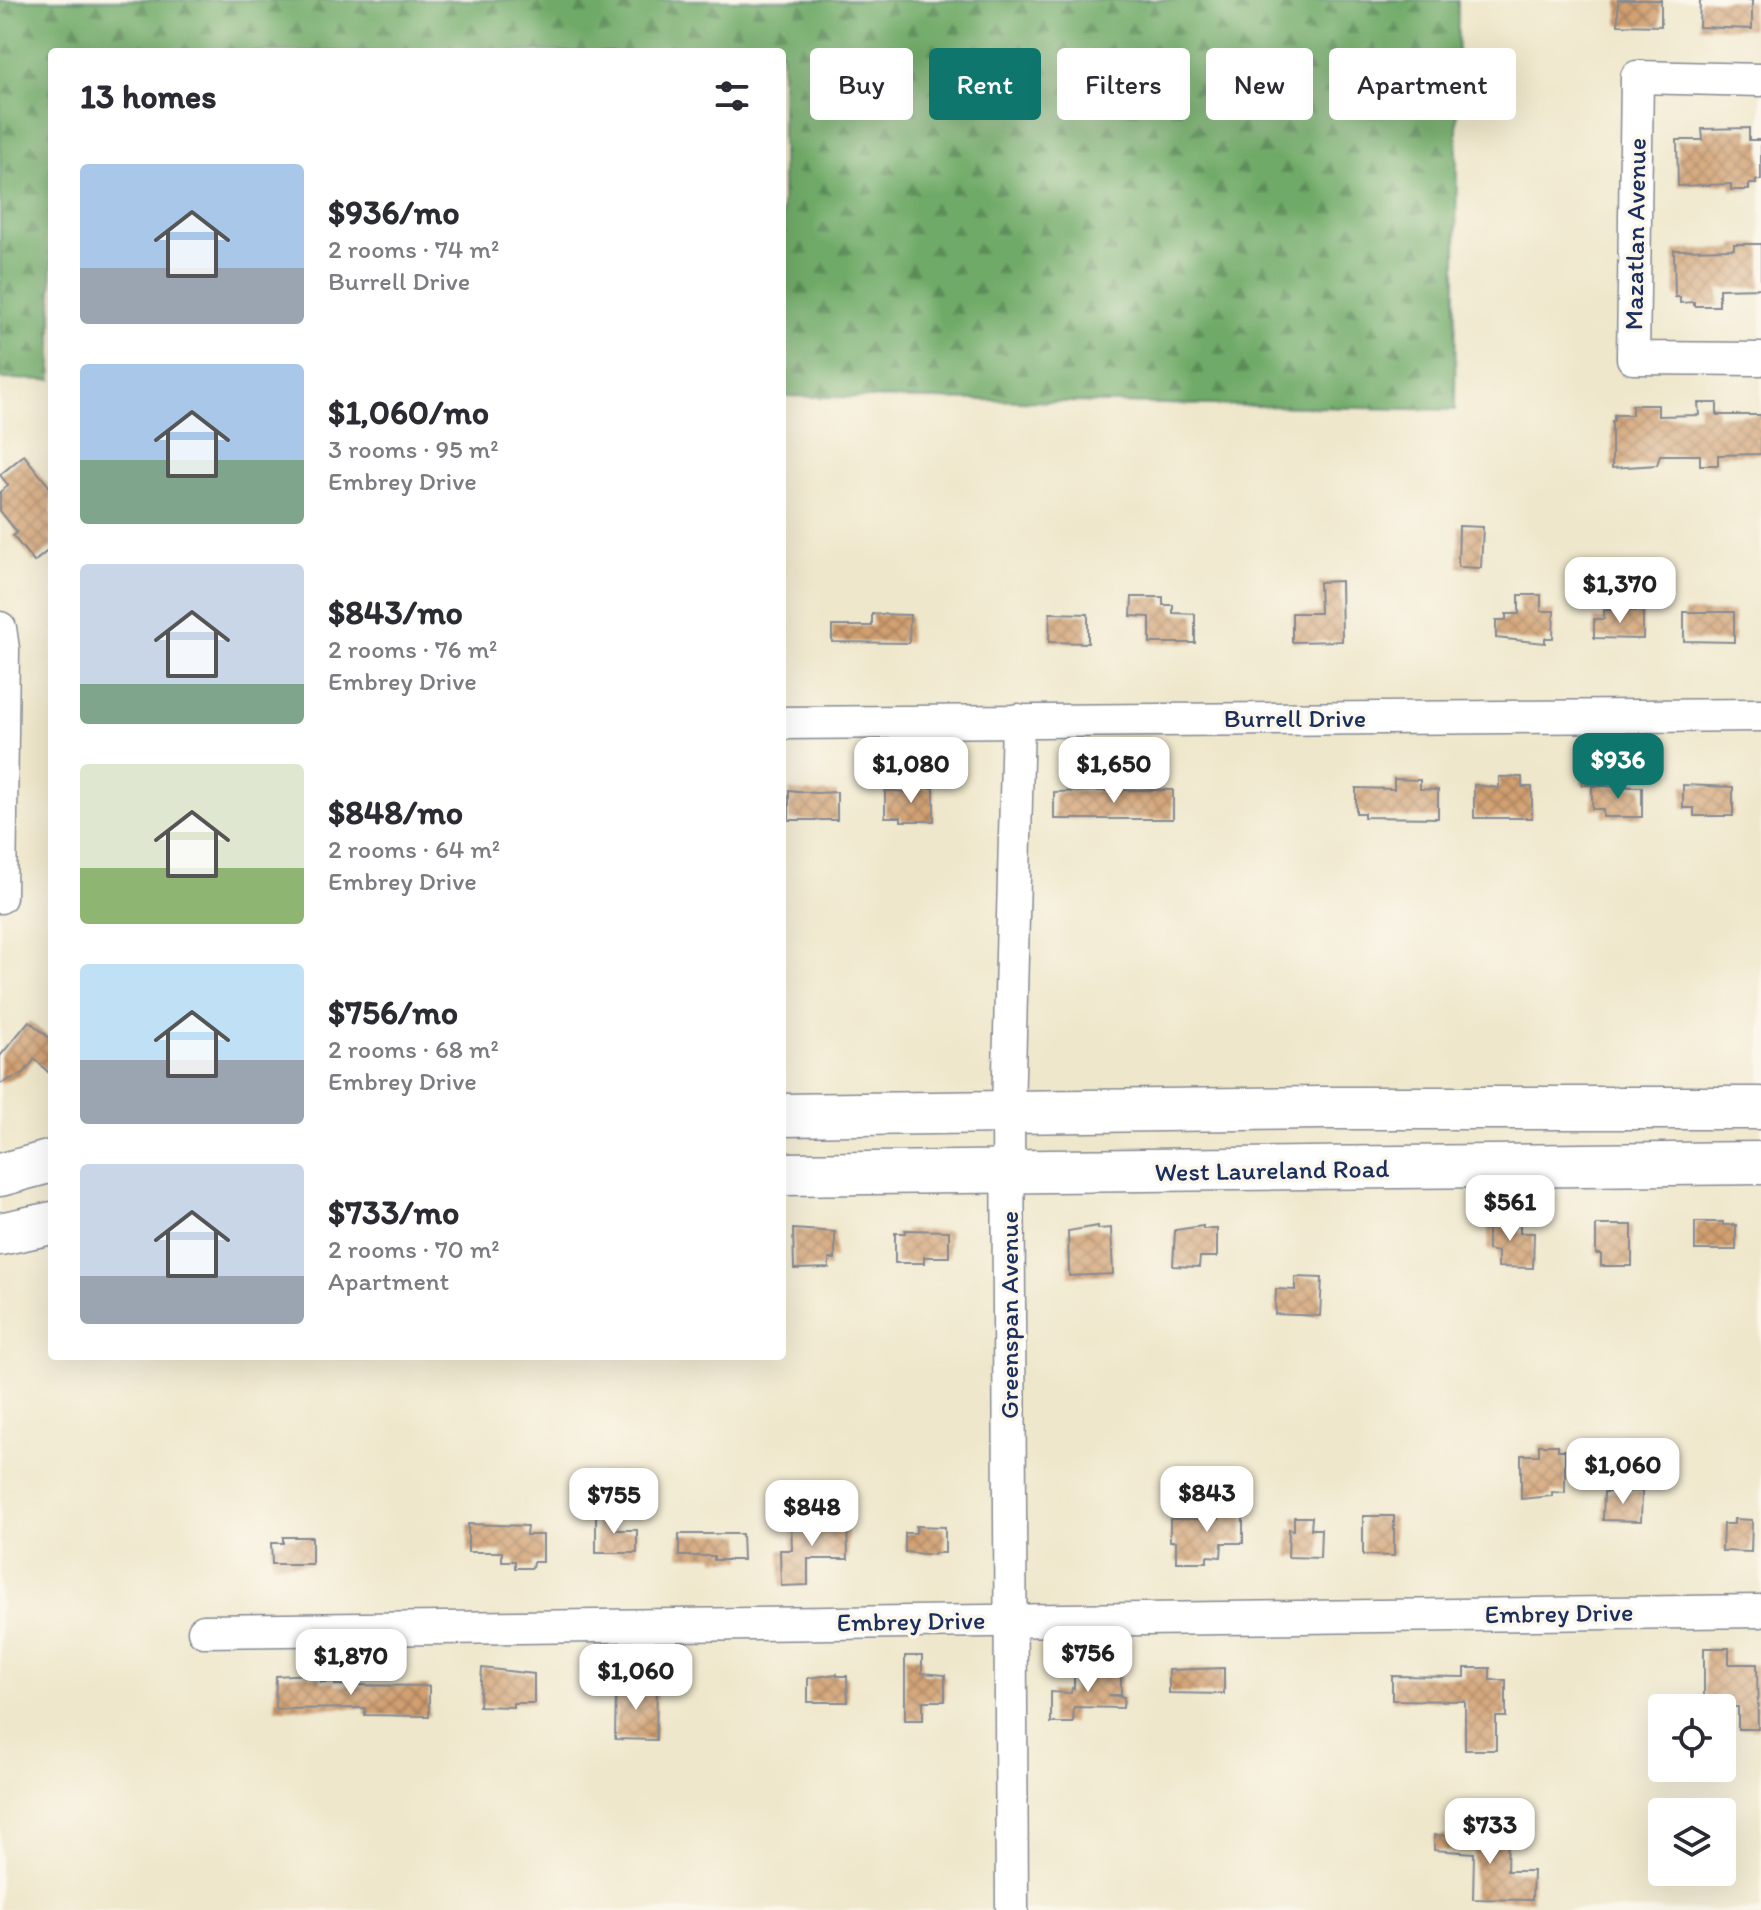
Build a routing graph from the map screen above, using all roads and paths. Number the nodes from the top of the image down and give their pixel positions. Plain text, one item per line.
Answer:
1 (1761, 80) edge
2 (1761, 359) edge
3 (0, 628) edge
4 (1761, 715) edge
5 (1018, 720) junction
6 (786, 723) edge
7 (0, 897) edge
8 (1761, 1108) edge
9 (1008, 1112) junction
10 (786, 1115) edge
11 (48, 1162) edge
12 (1761, 1163) edge
13 (786, 1174) edge
14 (1008, 1174) junction
15 (0, 1175) edge
16 (48, 1224) edge
17 (0, 1234) edge
18 (1761, 1611) edge
19 (1010, 1619) junction
20 (204, 1631) dead end
21 (1012, 1910) edge

1 - 2 street, Mazatlan Avenue
3 - 7 street
4 - 5 street, Burrell Drive
5 - 6 street, Burrell Drive
5 - 9 street, Greenspan Avenue
8 - 9 main road
9 - 10 main road
9 - 14 street, Greenspan Avenue
11 - 15 main road
12 - 14 main road, West Laureland Road
13 - 14 main road, West Laureland Road
14 - 19 street, Greenspan Avenue
16 - 17 main road
18 - 19 street, Embrey Drive
19 - 20 street, Embrey Drive
19 - 21 street, Greenspan Avenue

